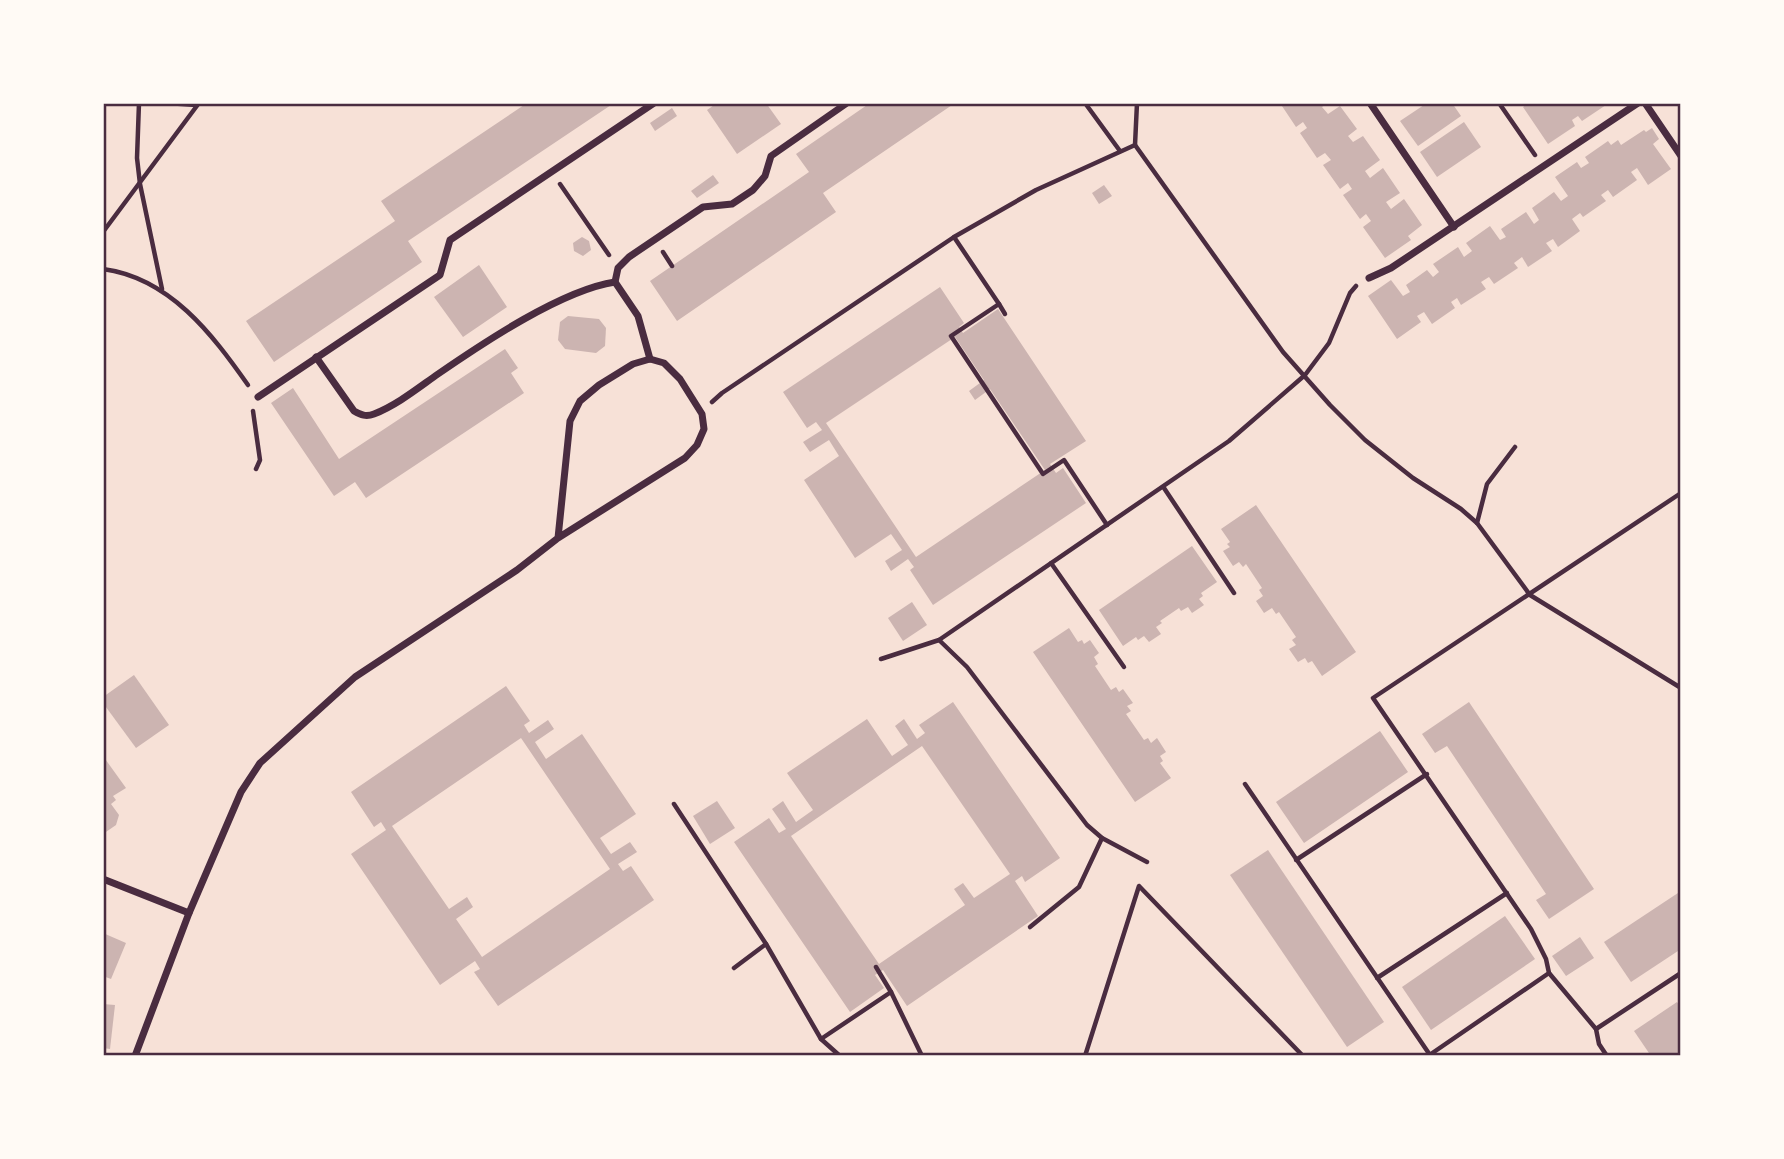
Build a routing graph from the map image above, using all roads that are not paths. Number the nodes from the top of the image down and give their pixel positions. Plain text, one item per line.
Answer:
1 (654, 103) edge
2 (848, 103) edge
3 (1370, 103) edge
4 (1638, 103) edge
5 (1645, 103) edge
6 (1681, 156) edge
7 (1454, 227) junction
8 (1369, 278) road end
9 (615, 282) junction
10 (316, 356) junction
11 (650, 359) junction
12 (258, 397) road end
13 (558, 538) junction
14 (103, 878) edge
15 (189, 913) junction
16 (135, 1056) edge

1 - 10 street
2 - 9 street
3 - 7 street
4 - 7 street
5 - 6 street
7 - 8 street
9 - 10 street
9 - 11 street
10 - 12 street
11 - 13 street
11 - 13 street
13 - 15 street
14 - 15 street
15 - 16 street

